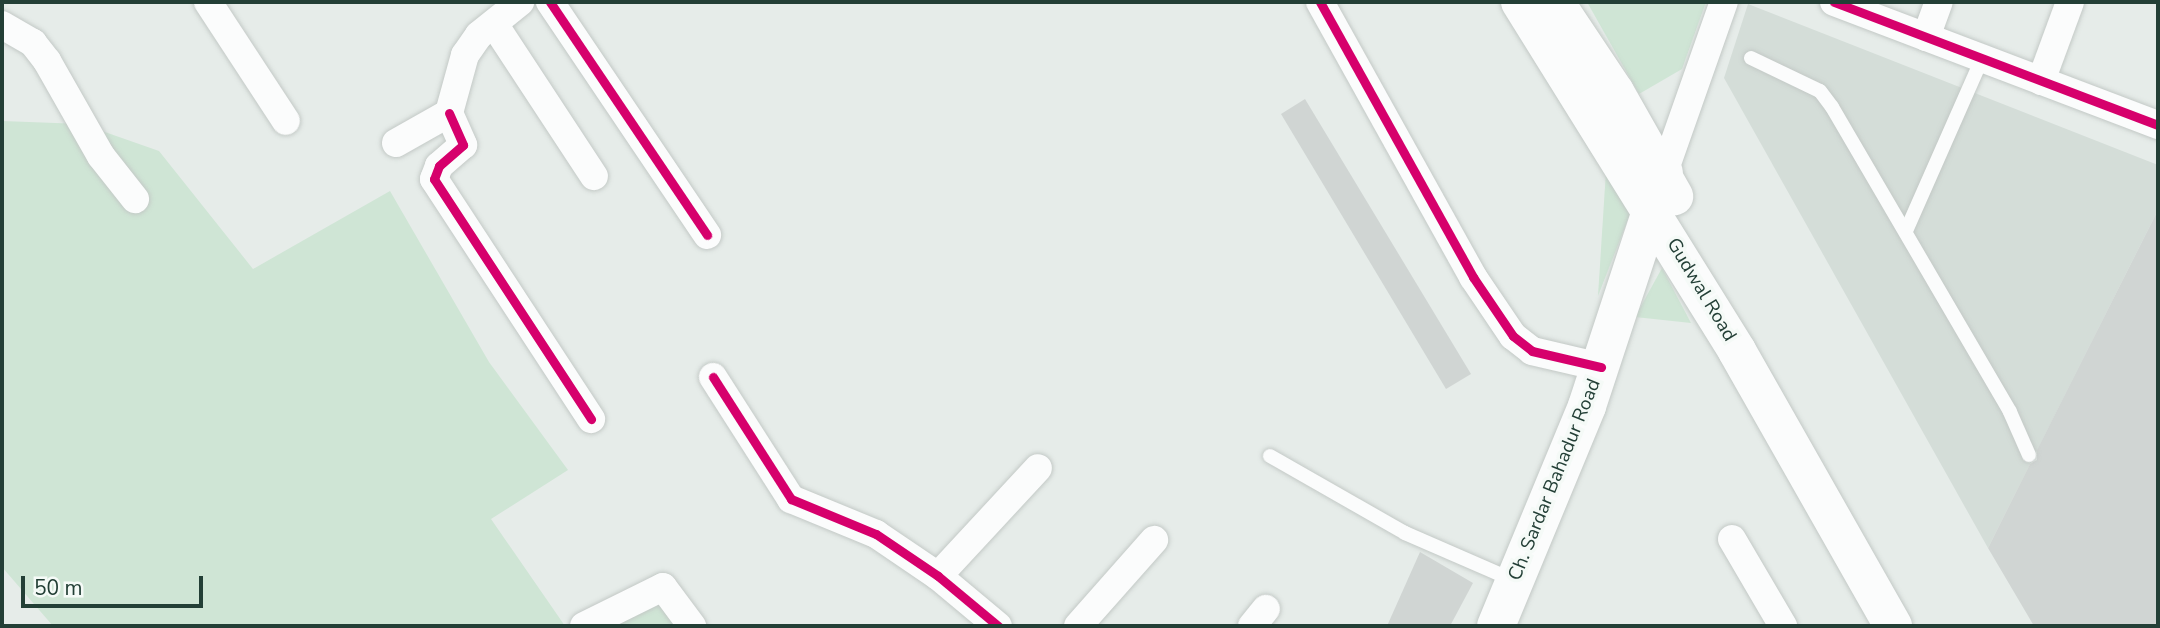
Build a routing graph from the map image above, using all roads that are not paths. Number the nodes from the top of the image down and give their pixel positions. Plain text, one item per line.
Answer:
1 (208, 2) edge
2 (520, 2) edge
3 (550, 2) edge
4 (1320, 2) edge
5 (1520, 2) edge
6 (1555, 2) edge
7 (1724, 2) edge
8 (1834, 2) edge
9 (1939, 2) edge
10 (2070, 2) edge
11 (494, 24) junction
12 (2, 25) edge
13 (1926, 37) junction
14 (1751, 58) dead end
15 (1982, 59) junction
16 (2041, 81) junction
17 (449, 113) junction
18 (286, 121) dead end
19 (2158, 125) edge
20 (396, 143) dead end
21 (1664, 173) junction
22 (594, 176) dead end
23 (135, 199) dead end
24 (1653, 213) junction
25 (1906, 231) junction
26 (707, 235) dead end
27 (1737, 351) junction
28 (1601, 367) junction
29 (713, 377) dead end
30 (591, 419) dead end
31 (2029, 455) dead end
32 (1270, 456) dead end
33 (1038, 468) dead end
34 (1732, 539) dead end
35 (1154, 540) dead end
36 (939, 576) junction
37 (1515, 581) junction
38 (584, 626) edge
39 (692, 626) edge
40 (998, 626) edge
41 (1078, 626) edge
42 (1496, 626) edge
43 (1783, 626) edge
44 (1893, 626) edge

1 - 18 street
2 - 11 street
3 - 26 street
4 - 28 street
5 - 24 main road, Gudwal Road
6 - 21 main road, Gudwal Road
7 - 21 street
8 - 13 street
9 - 13 street
10 - 16 street
11 - 17 street
11 - 22 street
12 - 23 street
13 - 15 street
14 - 25 lane
15 - 16 street
15 - 25 lane
16 - 19 street
17 - 20 street
17 - 30 street
21 - 24 main road, Ch. Sardar Bahadur Road
21 - 27 main road, Gudwal Road
24 - 27 main road, Gudwal Road
24 - 28 main road, Ch. Sardar Bahadur Road
25 - 31 lane
27 - 44 main road
28 - 37 main road, Ch. Sardar Bahadur Road
29 - 36 street
32 - 37 lane
33 - 36 street
34 - 43 street
35 - 41 street
36 - 40 street
37 - 42 main road, Ch. Sardar Bahadur Road
38 - 39 street

